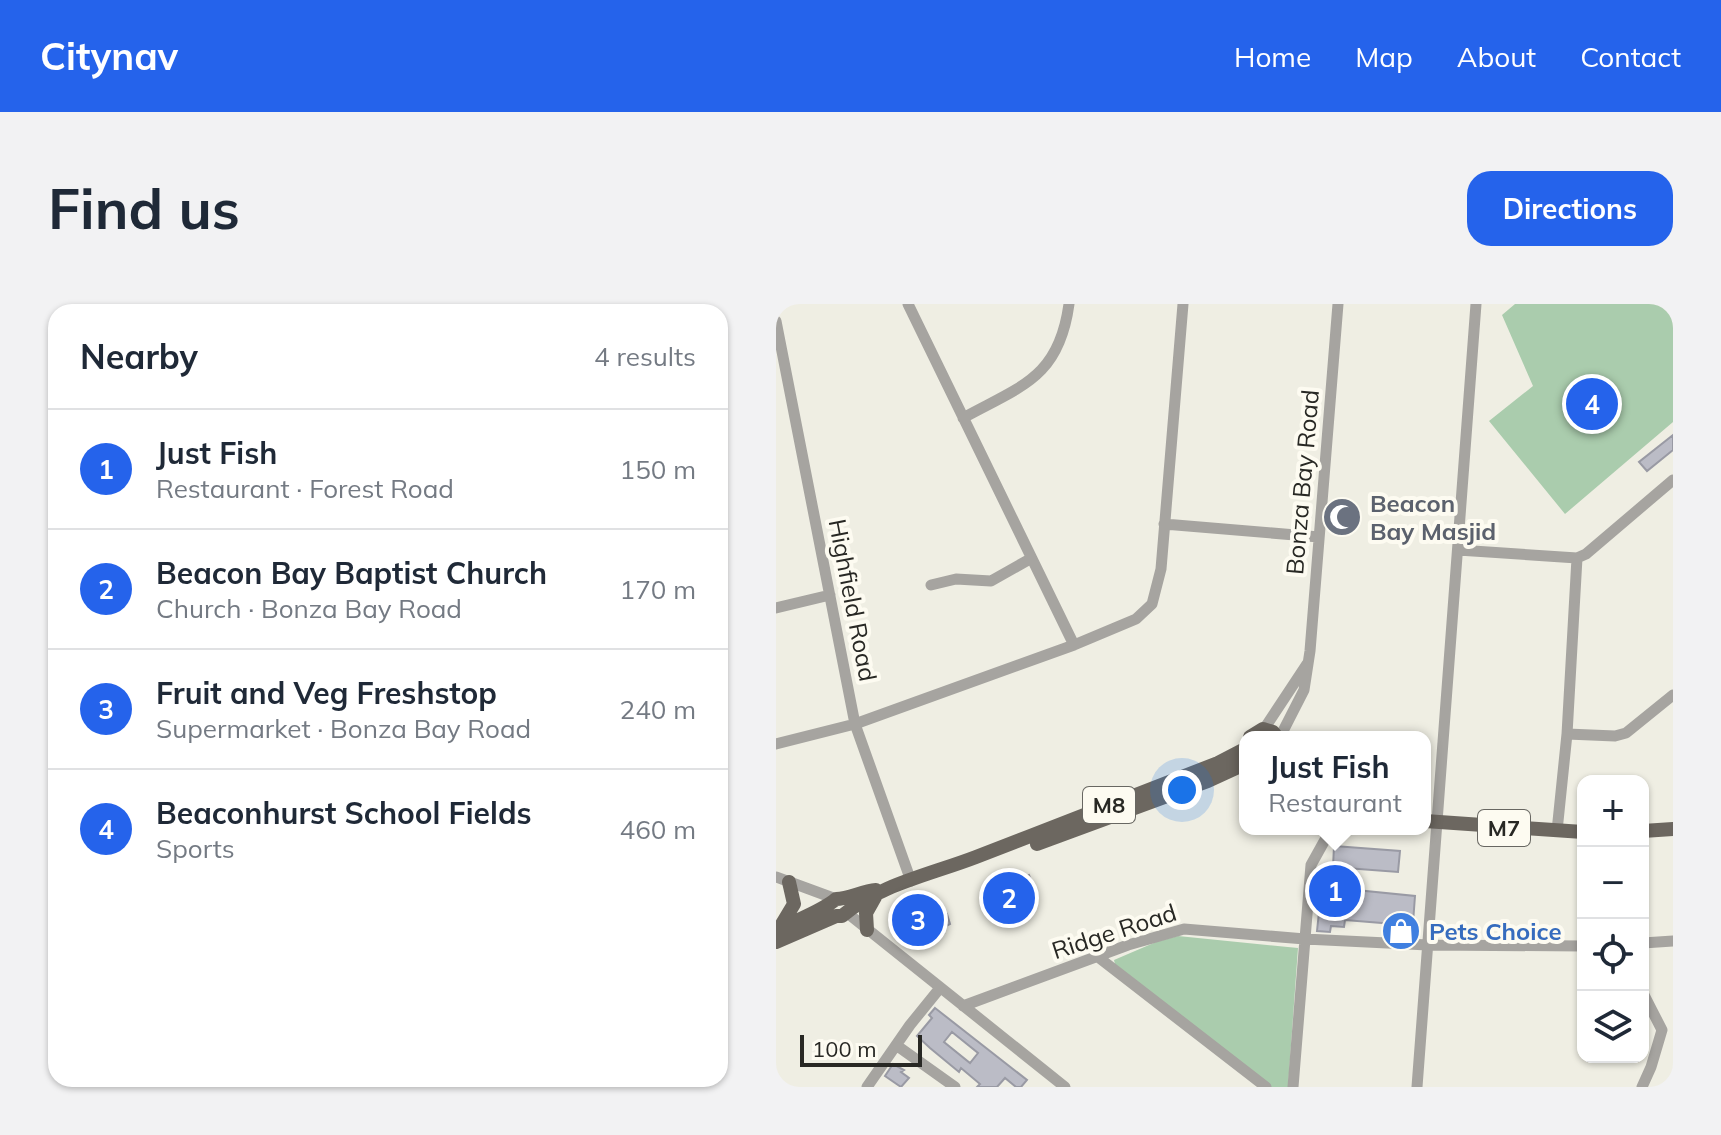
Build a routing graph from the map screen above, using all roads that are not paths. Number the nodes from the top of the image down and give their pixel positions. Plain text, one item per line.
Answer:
1 (908, 304) edge
2 (1069, 304) edge
3 (1183, 304) edge
4 (1338, 304) edge
5 (1476, 304) edge
6 (776, 321) edge
7 (963, 418) junction
8 (1673, 480) edge
9 (1164, 524) junction
10 (1319, 537) junction
11 (1458, 550) junction
12 (1577, 558) junction
13 (1030, 559) junction
14 (931, 585) dead end
15 (830, 595) junction
16 (776, 608) edge
17 (1074, 645) junction
18 (1307, 663) junction
19 (1673, 695) edge
20 (855, 724) junction
21 (1274, 731) edge
22 (1275, 731) edge
23 (1567, 734) junction
24 (776, 744) edge
25 (1239, 752) edge
26 (1239, 767) edge
27 (1431, 822) edge
28 (1673, 829) edge
29 (1557, 831) junction
30 (1649, 831) edge
31 (1577, 832) edge
32 (1327, 835) edge
33 (971, 859) junction
34 (787, 881) edge
35 (911, 881) junction
36 (881, 892) junction
37 (839, 906) junction
38 (776, 930) edge
39 (867, 930) junction
40 (1305, 939) junction
41 (1673, 941) edge
42 (776, 942) edge
43 (1649, 943) edge
44 (1428, 945) junction
45 (1577, 946) edge
46 (1098, 957) junction
47 (940, 988) junction
48 (1649, 1002) edge
49 (963, 1006) junction
50 (1667, 1030) edge
51 (896, 1045) junction
52 (1050, 1082) edge
53 (867, 1087) edge
54 (955, 1087) edge
55 (1065, 1087) edge
56 (1266, 1087) edge
57 (1293, 1087) edge
58 (1417, 1087) edge
59 (1642, 1087) edge

1 - 7 street
2 - 7 street
3 - 9 street
4 - 10 street, Bonza Bay Road
5 - 11 street
6 - 15 street, Highfield Road
7 - 13 street
8 - 12 street
9 - 10 street
9 - 17 street
10 - 18 street, Bonza Bay Road
11 - 12 street
11 - 27 street
12 - 23 street
13 - 14 street
13 - 17 street
15 - 16 street
15 - 20 street, Highfield Road
17 - 20 street
18 - 21 street, Bonza Bay Road
18 - 22 street, Bonza Bay Road
19 - 23 street
20 - 24 street
20 - 35 street, Highfield Road
23 - 29 street
25 - 33 main road, M8
26 - 33 main road, M8
27 - 29 main road, M7
27 - 44 street
28 - 30 main road
29 - 31 main road, M7
32 - 40 street
33 - 35 main road, M8
34 - 37 street
34 - 38 main road
35 - 36 main road, M8
36 - 37 main road, M8
36 - 39 main road
37 - 38 main road, M8
37 - 39 street
37 - 42 main road, M8
39 - 47 street
40 - 44 street, Ridge Road
40 - 46 street, Ridge Road
40 - 57 street
41 - 43 street
44 - 45 street, Ridge Road
44 - 58 street
46 - 49 street, Ridge Road
46 - 56 street
47 - 49 street
47 - 51 street
48 - 50 street
49 - 52 street
50 - 59 street
51 - 53 street
51 - 54 street
52 - 55 street

